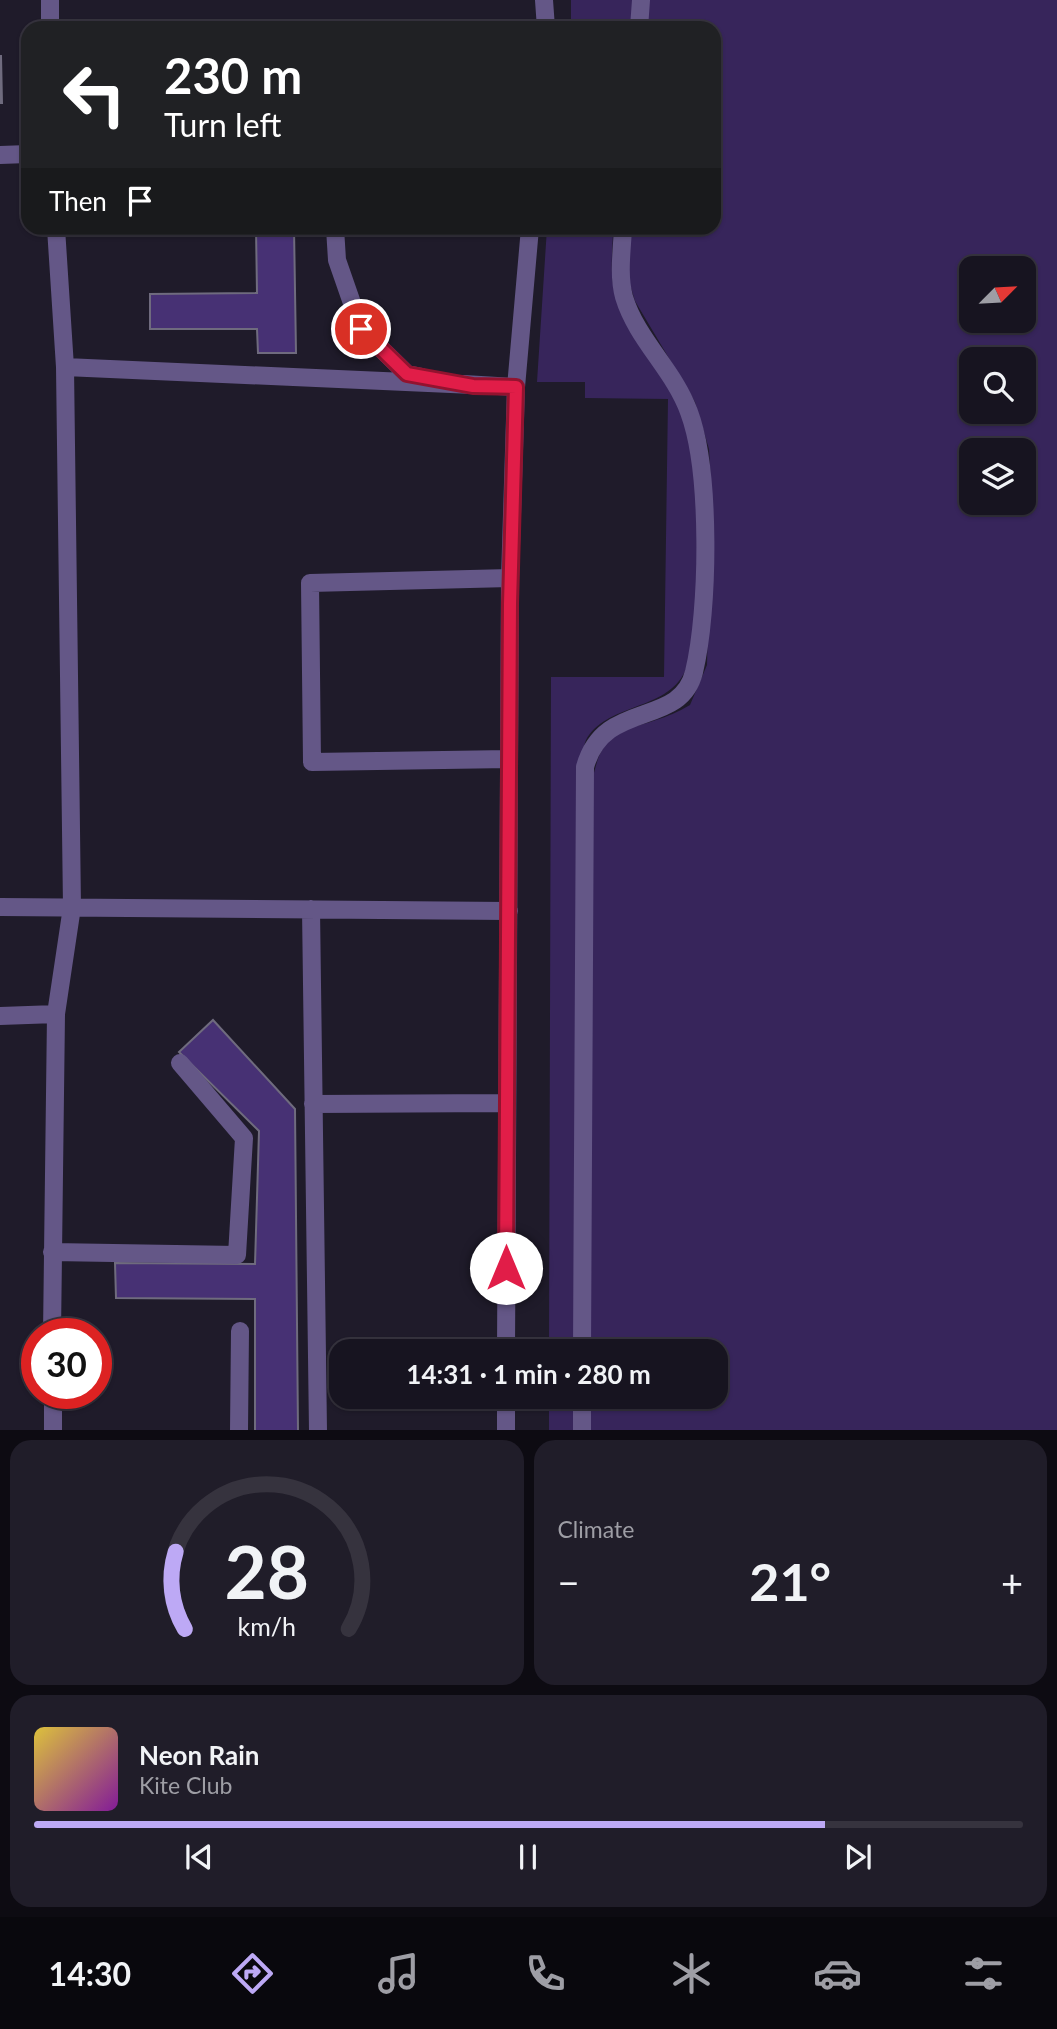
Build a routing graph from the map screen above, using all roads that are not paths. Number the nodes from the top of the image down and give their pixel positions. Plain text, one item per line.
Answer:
1 (50, 0) edge
2 (544, 0) edge
3 (641, 0) edge
4 (50, 21) edge
5 (546, 21) edge
6 (640, 21) edge
7 (21, 154) edge
8 (0, 155) edge
9 (56, 235) edge
10 (335, 235) edge
11 (529, 235) edge
12 (623, 235) edge
13 (65, 367) junction
14 (473, 386) junction
15 (516, 387) junction
16 (510, 578) junction
17 (509, 759) junction
18 (0, 907) edge
19 (72, 907) junction
20 (311, 909) junction
21 (509, 911) junction
22 (56, 1014) junction
23 (0, 1016) edge
24 (180, 1063) dead end
25 (506, 1103) junction
26 (313, 1104) junction
27 (51, 1252) junction
28 (52, 1318) edge
29 (240, 1331) dead end
30 (506, 1339) edge
31 (582, 1339) edge
32 (53, 1409) edge
33 (506, 1409) edge
34 (582, 1409) edge
35 (54, 1430) edge
36 (239, 1430) edge
37 (318, 1430) edge
38 (506, 1430) edge
39 (582, 1430) edge

1 - 4 street
2 - 5 street
3 - 6 street
7 - 8 street
9 - 13 street
10 - 14 street
11 - 15 street
12 - 31 street
13 - 14 street
13 - 19 street
14 - 15 street
15 - 16 street
16 - 17 street
16 - 17 street
17 - 21 street
18 - 19 street
19 - 20 street
19 - 22 street
20 - 21 street
20 - 26 street
21 - 25 street
22 - 23 street
22 - 27 street
24 - 27 street
25 - 26 street
25 - 30 street
26 - 37 street
27 - 28 street
29 - 36 street
32 - 35 street
33 - 38 street
34 - 39 street

